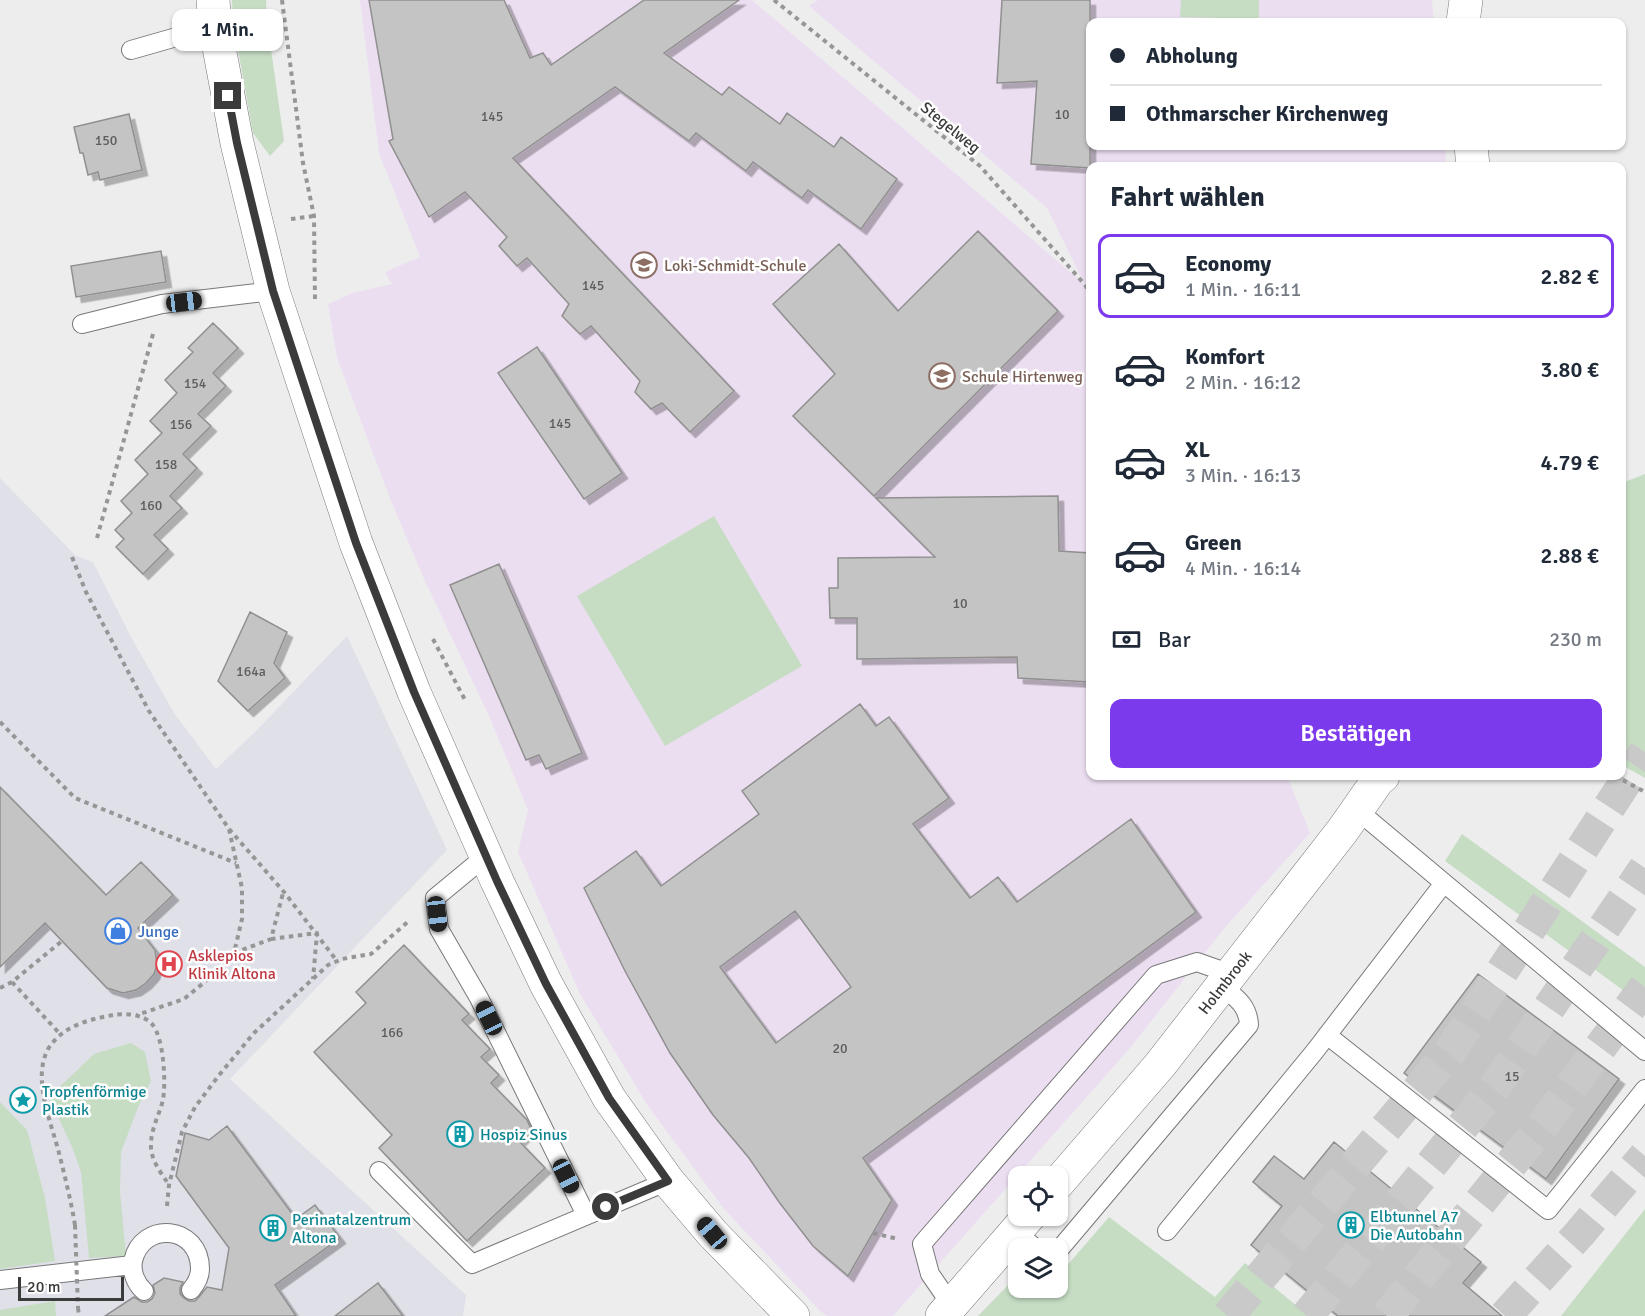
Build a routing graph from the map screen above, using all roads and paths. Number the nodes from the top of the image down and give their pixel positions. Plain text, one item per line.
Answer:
1 (282, 0) edge
2 (774, 0) edge
3 (1466, 0) edge
4 (214, 13) edge
5 (1464, 18) edge
6 (131, 50) dead end
7 (314, 216) junction
8 (288, 220) dead end
9 (1086, 286) edge
10 (273, 291) junction
11 (162, 304) junction
12 (316, 308) dead end
13 (82, 324) dead end
14 (97, 538) dead end
15 (72, 557) dead end
16 (0, 722) edge
17 (1378, 780) edge
18 (1622, 780) edge
19 (1645, 792) edge
20 (1357, 810) junction
21 (229, 829) junction
22 (487, 855) junction
23 (236, 863) junction
24 (1444, 884) junction
25 (284, 892) junction
26 (435, 898) junction
27 (317, 933) junction
28 (271, 939) junction
29 (62, 941) dead end
30 (234, 953) junction
31 (337, 961) junction
32 (313, 979) junction
33 (1227, 980) junction
34 (12, 982) junction
35 (0, 988) edge
36 (137, 1015) junction
37 (61, 1035) junction
38 (1328, 1035) junction
39 (1645, 1052) edge
40 (1645, 1089) edge
41 (379, 1171) dead end
42 (1068, 1171) edge
43 (668, 1181) junction
44 (169, 1185) junction
45 (586, 1215) junction
46 (1167, 1231) dead end
47 (1027, 1232) edge
48 (164, 1233) junction
49 (1068, 1239) edge
50 (132, 1265) junction
51 (0, 1280) edge
52 (191, 1290) dead end
53 (144, 1291) dead end
54 (947, 1311) edge
55 (79, 1316) edge
56 (793, 1316) edge

1 - 7 path
2 - 9 path, Stegelweg
3 - 5 street
4 - 6 lane
4 - 10 street
7 - 8 path
7 - 12 path
10 - 11 lane
10 - 22 street
11 - 13 lane
11 - 14 path
15 - 21 path
16 - 23 path
17 - 20 street, Holmbrook
18 - 19 path
20 - 24 lane
20 - 33 street, Holmbrook
21 - 23 path
21 - 25 path
22 - 26 lane
22 - 43 street
23 - 30 path
24 - 38 lane
24 - 39 lane
25 - 27 path
25 - 28 path
26 - 31 path
26 - 45 lane
27 - 28 path
27 - 31 path
27 - 32 path
28 - 30 path
29 - 34 path
30 - 36 path
31 - 32 path
32 - 44 path
33 - 42 street, Holmbrook
33 - 49 lane
33 - 54 lane
34 - 35 path
34 - 37 path
36 - 37 path
36 - 44 path
37 - 55 path, bridge
38 - 40 lane
38 - 46 lane
41 - 45 lane
43 - 45 lane
43 - 56 street
44 - 48 path
47 - 54 street
48 - 50 lane
48 - 52 lane
50 - 51 lane
50 - 53 lane

